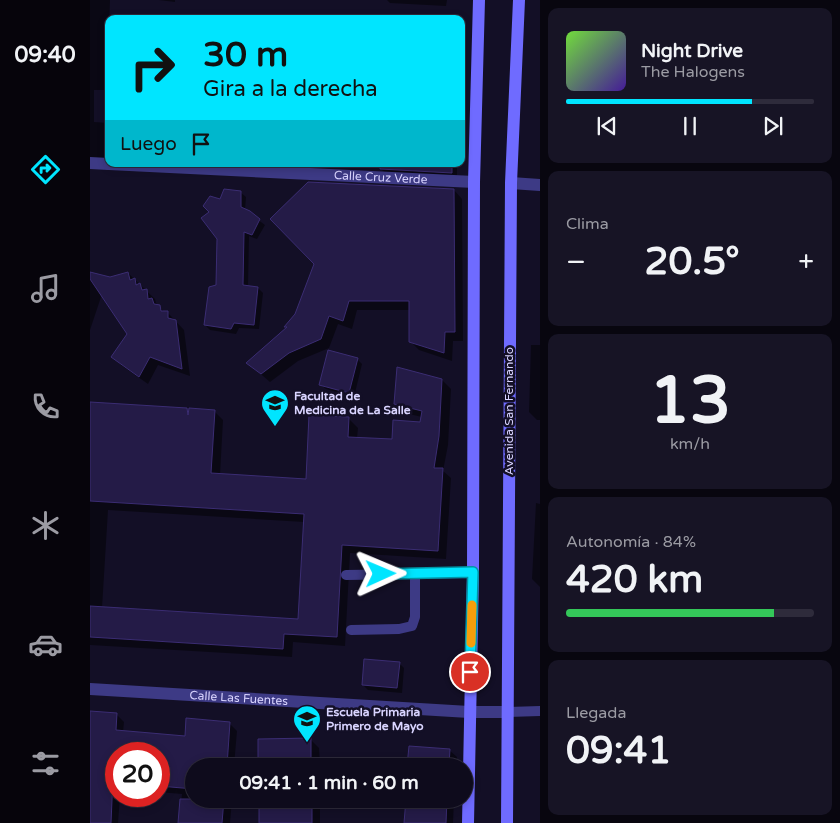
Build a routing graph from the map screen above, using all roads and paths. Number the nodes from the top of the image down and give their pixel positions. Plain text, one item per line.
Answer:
1 (479, 0) edge
2 (519, 0) edge
3 (90, 163) edge
4 (105, 164) edge
5 (170, 167) edge
6 (474, 182) junction
7 (511, 184) junction
8 (540, 185) edge
9 (473, 572) junction
10 (415, 574) junction
11 (346, 575) dead end
12 (351, 630) dead end
13 (90, 689) edge
14 (540, 711) edge
15 (469, 712) junction
16 (508, 712) junction
17 (468, 823) edge
18 (507, 823) edge

1 - 6 main road
2 - 7 main road, Avenida San Fernando
3 - 4 street, Calle Cruz Verde
5 - 6 street, Calle Cruz Verde
6 - 9 main road
7 - 8 street
7 - 16 main road, Avenida San Fernando
9 - 10 lane
9 - 15 main road
10 - 11 lane
10 - 12 lane
13 - 15 street, Calle Las Fuentes
14 - 16 lane
15 - 16 street, Calle Las Fuentes
15 - 17 main road
16 - 18 main road, Avenida San Fernando

